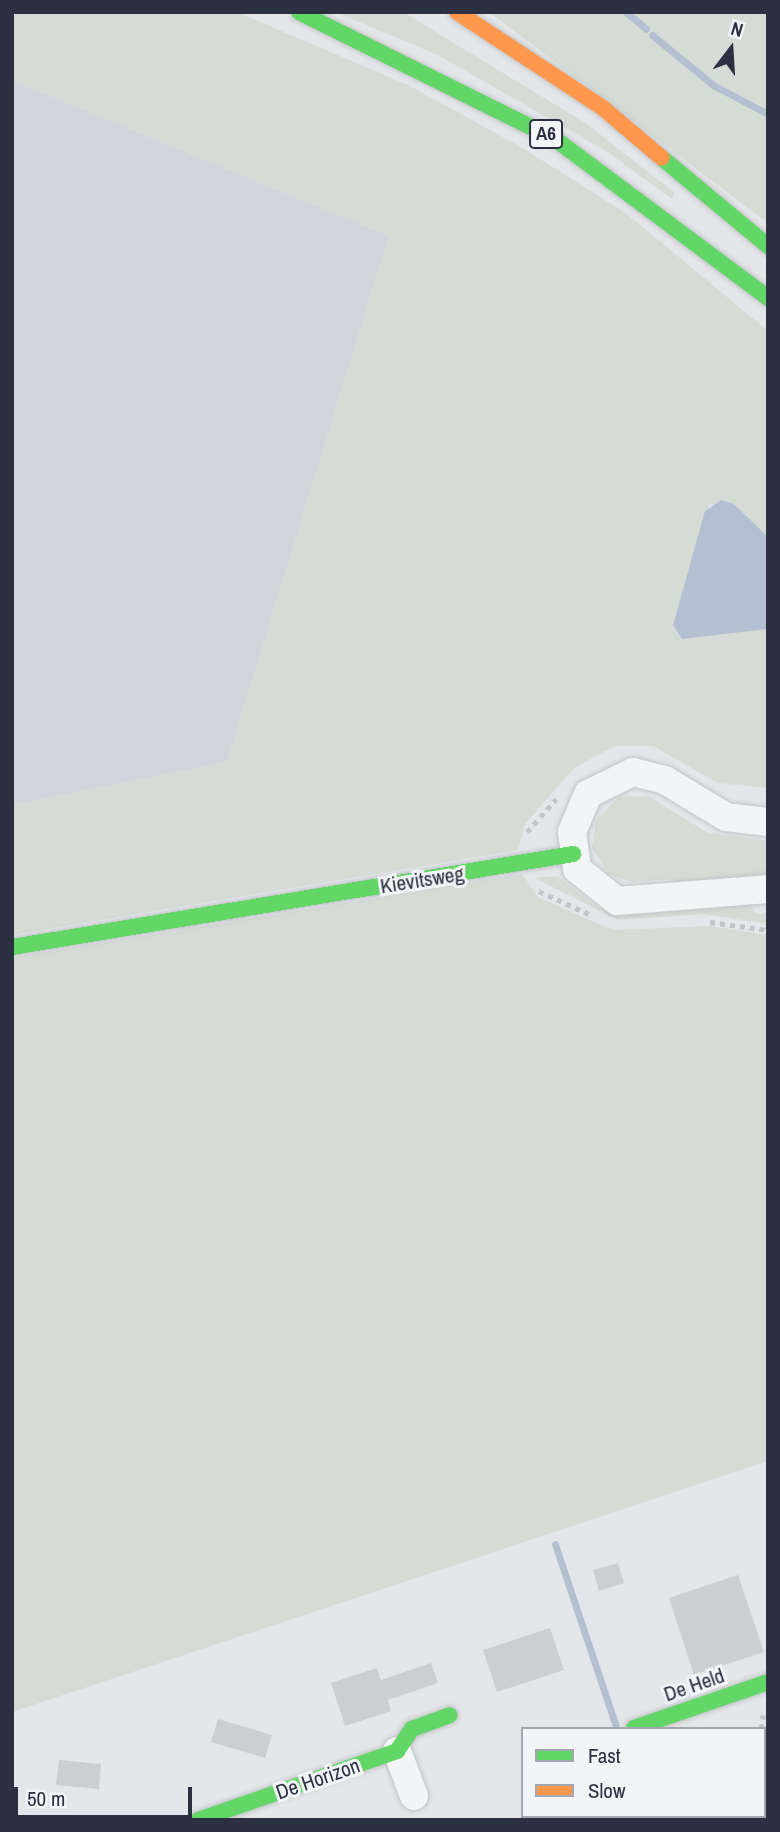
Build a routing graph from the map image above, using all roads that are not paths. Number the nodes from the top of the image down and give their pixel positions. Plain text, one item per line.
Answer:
1 (299, 12) edge
2 (457, 12) edge
3 (768, 246) edge
4 (768, 298) edge
5 (768, 822) edge
6 (573, 854) junction
7 (768, 889) edge
8 (12, 947) edge
9 (768, 1682) edge
10 (450, 1715) dead end
11 (638, 1727) edge
12 (397, 1751) junction
13 (414, 1796) dead end
14 (198, 1820) edge

1 - 4 main road, A6
2 - 3 main road, A6
5 - 6 street
6 - 7 street
6 - 8 main road, Kievitsweg
9 - 11 main road, De Held
10 - 12 main road, De Horizon
12 - 13 street
12 - 14 main road, De Horizon

